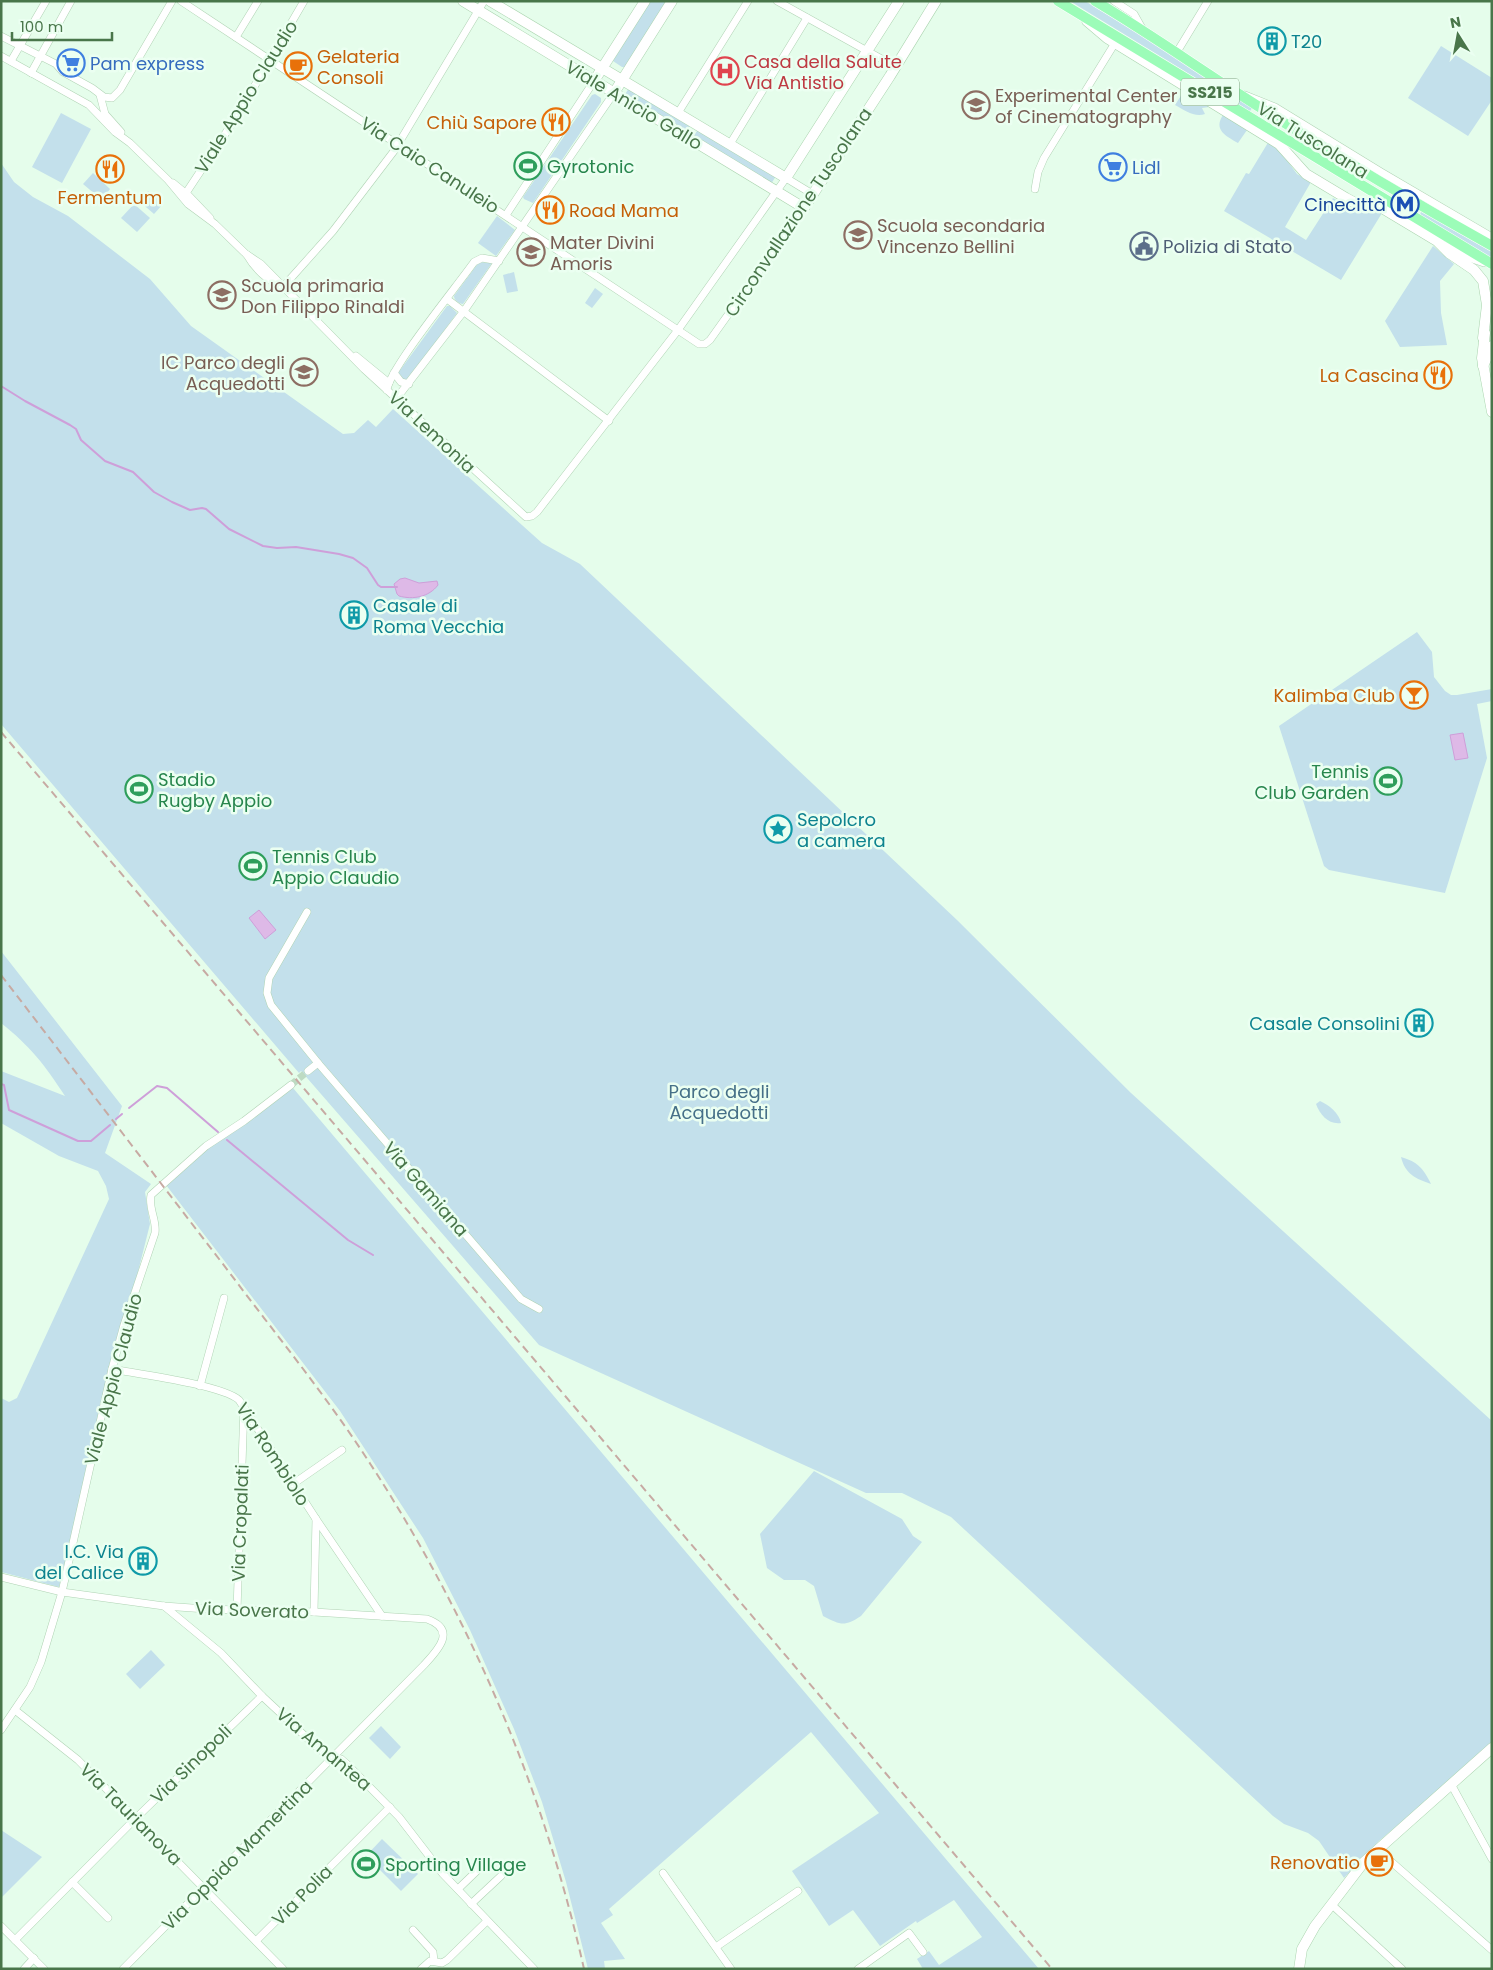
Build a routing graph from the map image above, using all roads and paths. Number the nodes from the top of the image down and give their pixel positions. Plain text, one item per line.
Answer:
1 (46, 1) edge
2 (72, 1) edge
3 (172, 1) edge
4 (180, 1) edge
5 (258, 1) edge
6 (463, 1) edge
7 (490, 1) edge
8 (645, 1) edge
9 (672, 1) edge
10 (748, 1) edge
11 (777, 1) edge
12 (899, 1) edge
13 (936, 1) edge
14 (1058, 1) edge
15 (1095, 1) edge
16 (1114, 1) edge
17 (1208, 1) edge
18 (301, 2) edge
19 (481, 6) edge
20 (1081, 15) junction
21 (807, 18) junction
22 (1143, 30) junction
23 (1, 36) edge
24 (236, 37) junction
25 (1115, 43) junction
26 (20, 46) junction
27 (868, 52) junction
28 (1177, 52) junction
29 (1, 56) edge
30 (41, 57) junction
31 (270, 59) junction
32 (11, 62) junction
33 (896, 67) junction
34 (602, 68) junction
35 (31, 73) junction
36 (622, 80) junction
37 (594, 81) junction
38 (614, 93) junction
39 (100, 94) junction
40 (1238, 94) junction
41 (90, 105) junction
42 (678, 113) junction
43 (696, 124) junction
44 (688, 138) junction
45 (130, 143) junction
46 (730, 144) junction
47 (398, 145) junction
48 (786, 178) junction
49 (168, 180) junction
50 (1035, 189) dead end
51 (777, 192) junction
52 (186, 193) junction
53 (814, 194) junction
54 (190, 202) junction
55 (804, 208) junction
56 (506, 215) junction
57 (524, 226) junction
58 (1492, 237) edge
59 (1437, 241) junction
60 (1492, 246) edge
61 (499, 261) junction
62 (1492, 264) edge
63 (283, 287) junction
64 (448, 299) junction
65 (1492, 308) edge
66 (464, 311) junction
67 (678, 330) junction
68 (1483, 338) junction
69 (1492, 346) edge
70 (1483, 367) junction
71 (394, 373) junction
72 (409, 384) junction
73 (388, 386) junction
74 (396, 399) junction
75 (1492, 412) edge
76 (608, 421) junction
77 (518, 512) joint
78 (307, 912) dead end
79 (318, 1063) junction
80 (308, 1071) tunnel mouth
81 (292, 1084) tunnel mouth
82 (224, 1298) dead end
83 (539, 1309) dead end
84 (112, 1369) junction
85 (200, 1386) junction
86 (244, 1406) junction
87 (342, 1450) dead end
88 (293, 1484) junction
89 (316, 1519) junction
90 (1, 1577) edge
91 (62, 1592) junction
92 (164, 1606) junction
93 (237, 1610) junction
94 (314, 1612) junction
95 (382, 1616) junction
96 (440, 1628) joint
97 (262, 1696) junction
98 (14, 1710) junction
99 (1, 1730) edge
100 (1492, 1748) edge
101 (333, 1758) junction
102 (1451, 1784) junction
103 (390, 1807) junction
104 (136, 1818) junction
105 (1378, 1848) junction
106 (1492, 1859) edge
107 (483, 1865) dead end
108 (662, 1873) dead end
109 (501, 1876) dead end
110 (72, 1882) junction
111 (204, 1888) junction
112 (458, 1890) junction
113 (798, 1891) dead end
114 (1332, 1903) junction
115 (471, 1904) junction
116 (108, 1918) dead end
117 (487, 1921) junction
118 (1, 1926) edge
119 (413, 1930) dead end
120 (15, 1940) junction
121 (256, 1941) junction
122 (716, 1947) junction
123 (1492, 1950) edge
124 (923, 1952) dead end
125 (34, 1958) junction
126 (434, 1962) junction
127 (24, 1969) edge
128 (44, 1969) edge
129 (123, 1969) edge
130 (284, 1969) edge
131 (421, 1969) edge
132 (534, 1969) edge
133 (730, 1969) edge
134 (858, 1969) edge
135 (1299, 1969) edge
136 (1402, 1969) edge

1 - 26 street
2 - 30 street
3 - 39 street
4 - 24 street, Via Caio Canuleio
5 - 24 street
6 - 19 street, Viale Anicio Gallo
7 - 34 street, Viale Anicio Gallo
8 - 34 street
9 - 36 street
10 - 42 street
11 - 21 street
12 - 27 street, Circonvallazione Tuscolana
13 - 33 street, Circonvallazione Tuscolana
14 - 20 main road, Via Tuscolana / SS215
15 - 22 main road, Via Tuscolana / SS215
16 - 22 street, Via Tuscolana
17 - 28 street
18 - 31 street, Viale Appio Claudio
19 - 37 street, Viale Anicio Gallo
19 - 47 street
20 - 25 street, Via Tuscolana
20 - 62 main road, Via Tuscolana / SS215
21 - 27 street
21 - 46 street
22 - 28 main road, Via Tuscolana / SS215
23 - 26 street
24 - 31 street, Via Caio Canuleio
25 - 50 street
25 - 59 street, Via Tuscolana
26 - 30 street
26 - 32 street
27 - 33 street
27 - 48 street, Circonvallazione Tuscolana
28 - 40 main road, Via Tuscolana / SS215
29 - 32 street, Via Lemonia
30 - 35 street
30 - 39 street
31 - 47 street, Via Caio Canuleio
31 - 52 street, Viale Appio Claudio
32 - 35 street, Via Lemonia
33 - 53 street, Circonvallazione Tuscolana
34 - 36 street, Viale Anicio Gallo
34 - 37 street
35 - 41 street, Via Lemonia
36 - 38 street
36 - 42 street, Viale Anicio Gallo
37 - 38 street, Viale Anicio Gallo
37 - 56 street
38 - 44 street, Viale Anicio Gallo
38 - 57 street
39 - 41 street
39 - 45 street, Via Lemonia
40 - 58 street, Via Tuscolana
40 - 60 main road, Via Tuscolana / SS215
41 - 45 street, Via Lemonia
42 - 43 street, Viale Anicio Gallo
43 - 44 street
43 - 46 street, Viale Anicio Gallo
44 - 51 street, Viale Anicio Gallo
45 - 49 street, Via Lemonia
46 - 48 street, Viale Anicio Gallo
47 - 56 street, Via Caio Canuleio
47 - 63 street
48 - 51 street, Circonvallazione Tuscolana
48 - 53 street, Viale Anicio Gallo
49 - 52 street, Via Lemonia
49 - 54 street, Via Lemonia
51 - 55 street, Viale Anicio Gallo
51 - 67 street, Circonvallazione Tuscolana
52 - 54 street, Via Lemonia
53 - 55 street, Circonvallazione Tuscolana
54 - 63 street, Via Lemonia
55 - 67 street, Circonvallazione Tuscolana
56 - 57 street, Via Caio Canuleio
57 - 61 street
57 - 67 street, Via Caio Canuleio
59 - 62 street, Via Tuscolana
59 - 68 street
61 - 64 street
61 - 66 street
63 - 73 street, Via Lemonia
64 - 66 street
64 - 71 street
65 - 68 street
66 - 72 street
66 - 76 street
67 - 76 street, Circonvallazione Tuscolana
68 - 70 street
69 - 70 street
70 - 75 street
71 - 72 street
71 - 73 street
72 - 74 street
73 - 74 street, Via Lemonia
74 - 77 street, Via Lemonia
76 - 77 street, Circonvallazione Tuscolana
78 - 79 street
79 - 80 street
79 - 83 street, Via Gamiana
81 - 84 street, Viale Appio Claudio
82 - 85 street
84 - 85 street, Via Rombiolo
84 - 91 street, Viale Appio Claudio
85 - 86 street, Via Rombiolo
86 - 88 street, Via Rombiolo
86 - 93 street, Via Cropalati
87 - 88 street
88 - 89 street, Via Rombiolo
89 - 94 street
89 - 95 street, Via Rombiolo
90 - 91 street, Via Soverato
91 - 92 street, Via Soverato
91 - 98 street, Viale Appio Claudio
92 - 93 street, Via Soverato
92 - 97 street, Via Amantea
93 - 94 street, Via Soverato
94 - 95 street, Via Soverato
95 - 96 street, Via Soverato
96 - 101 street, Via Oppido Mamertina
97 - 101 street, Via Amantea
97 - 104 street, Via Sinopoli
98 - 99 street, Viale Appio Claudio
98 - 104 street, Via Taurianova
100 - 102 street
101 - 103 street, Via Amantea
101 - 111 street, Via Oppido Mamertina
102 - 105 street
102 - 106 street
103 - 112 street, Via Amantea
103 - 121 street, Via Polia
104 - 110 street, Via Sinopoli
104 - 111 street, Via Taurianova
105 - 114 street
105 - 123 street
107 - 112 street
108 - 122 street
109 - 115 street
110 - 116 street
110 - 120 street, Via Sinopoli
111 - 121 street, Via Taurianova
111 - 129 street, Via Oppido Mamertina
112 - 115 street, Via Amantea
113 - 122 street
114 - 135 street
114 - 136 street
115 - 117 street, Via Amantea
117 - 126 street
117 - 132 street, Via Amantea
118 - 120 street
119 - 126 street
120 - 125 street
121 - 130 street, Via Taurianova
122 - 133 street
124 - 134 street
125 - 127 street
125 - 128 street
126 - 131 street

